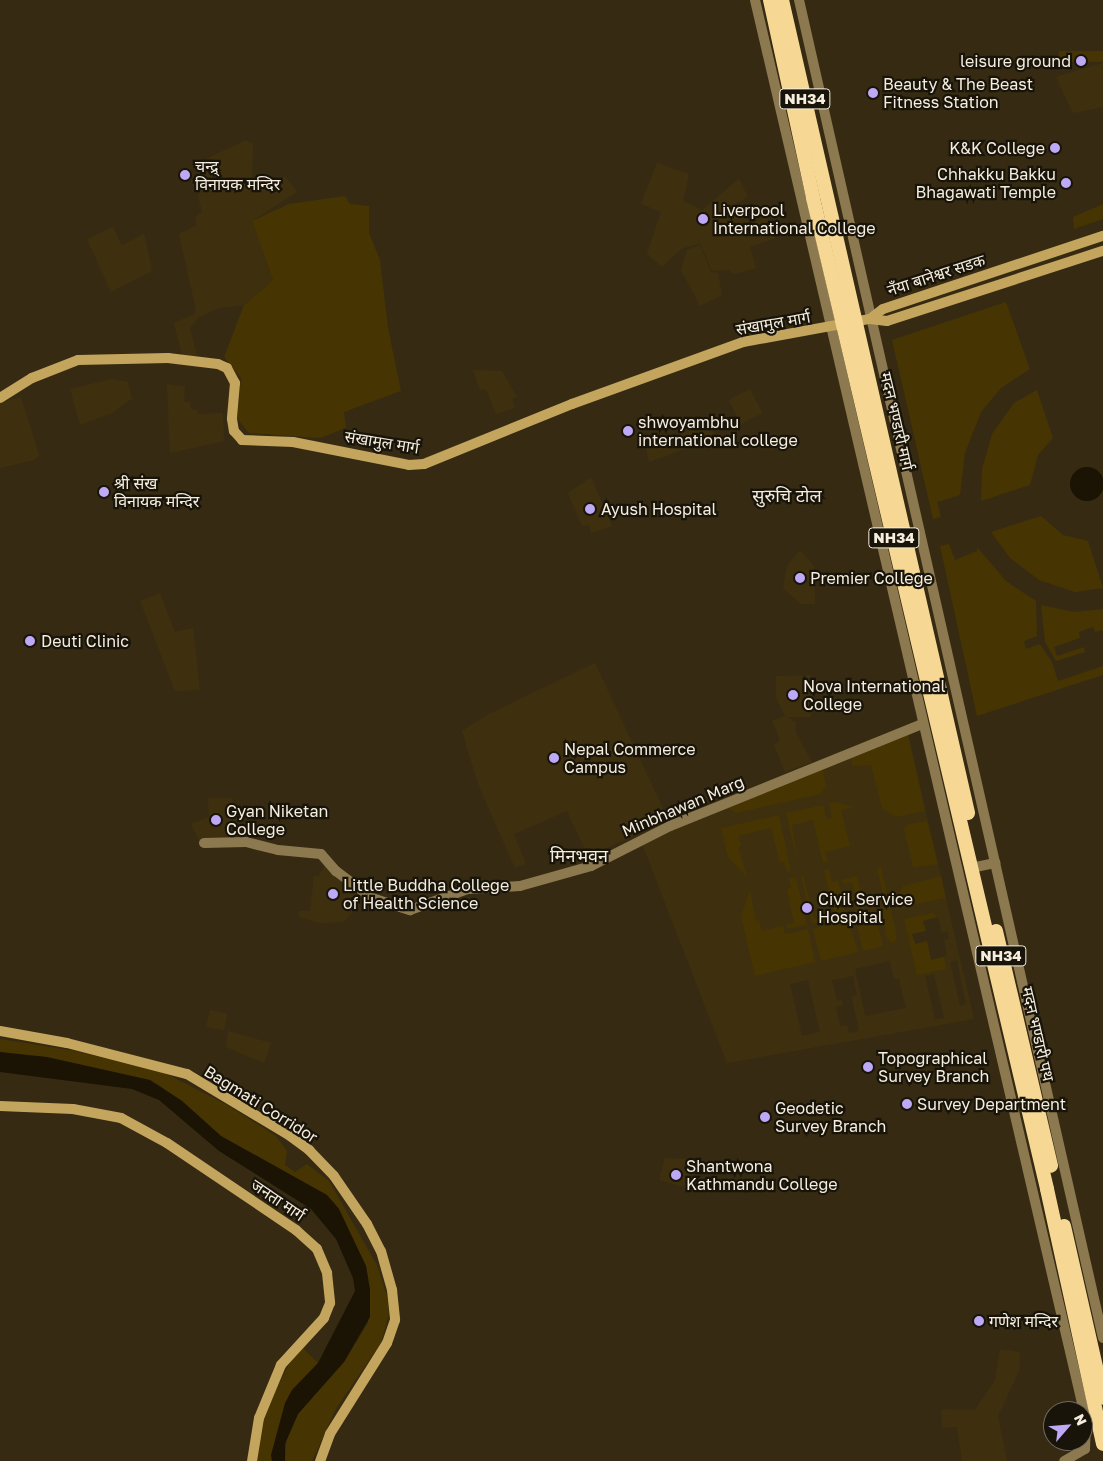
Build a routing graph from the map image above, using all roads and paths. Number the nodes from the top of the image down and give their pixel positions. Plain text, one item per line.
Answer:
1 (755, 0) edge
2 (770, 0) edge
3 (782, 0) edge
4 (799, 0) edge
5 (1103, 236) edge
6 (1103, 251) edge
7 (851, 324) junction
8 (0, 398) edge
9 (891, 528) junction
10 (923, 542) junction
11 (902, 547) junction
12 (923, 724) junction
13 (948, 731) joint
14 (942, 751) joint
15 (962, 812) junction
16 (943, 816) junction
17 (204, 843) dead end
18 (995, 863) junction
19 (976, 867) junction
20 (0, 1032) edge
21 (0, 1106) edge
22 (1103, 1338) edge
23 (1103, 1398) edge
24 (1096, 1420) edge
25 (1102, 1439) edge
26 (252, 1461) edge
27 (320, 1461) edge
28 (1064, 1461) edge

1 - 7 street
2 - 7 highway, NH34
3 - 7 highway, NH34
4 - 7 street
5 - 7 main road, नँया बानेश्वर सडक
6 - 7 main road, नँया बानेश्वर सडक
7 - 8 main road, संखामुल मार्ग
7 - 9 highway, मदन भण्डारी मार्ग / NH34
7 - 9 street
7 - 10 street
9 - 11 highway, मदन भण्डारी मार्ग / NH34
9 - 12 street
10 - 11 street, NH34
10 - 18 street
11 - 13 highway, मदन भण्डारी मार्ग / NH34
11 - 14 highway, मदन भण्डारी मार्ग / NH34
12 - 16 street
12 - 17 street, Minbhawan Marg
13 - 15 highway, मदन भण्डारी पथ / NH34
14 - 15 highway, मदन भण्डारी पथ / NH34
15 - 16 street
15 - 19 highway, मदन भण्डारी पथ / NH34
16 - 24 street
18 - 19 street
18 - 22 street
19 - 23 highway, मदन भण्डारी पथ / NH34
19 - 24 highway, मदन भण्डारी पथ / NH34
20 - 27 main road, Bagmati Corridor
21 - 26 main road, जनता मार्ग
24 - 25 highway, NH34
24 - 28 street

